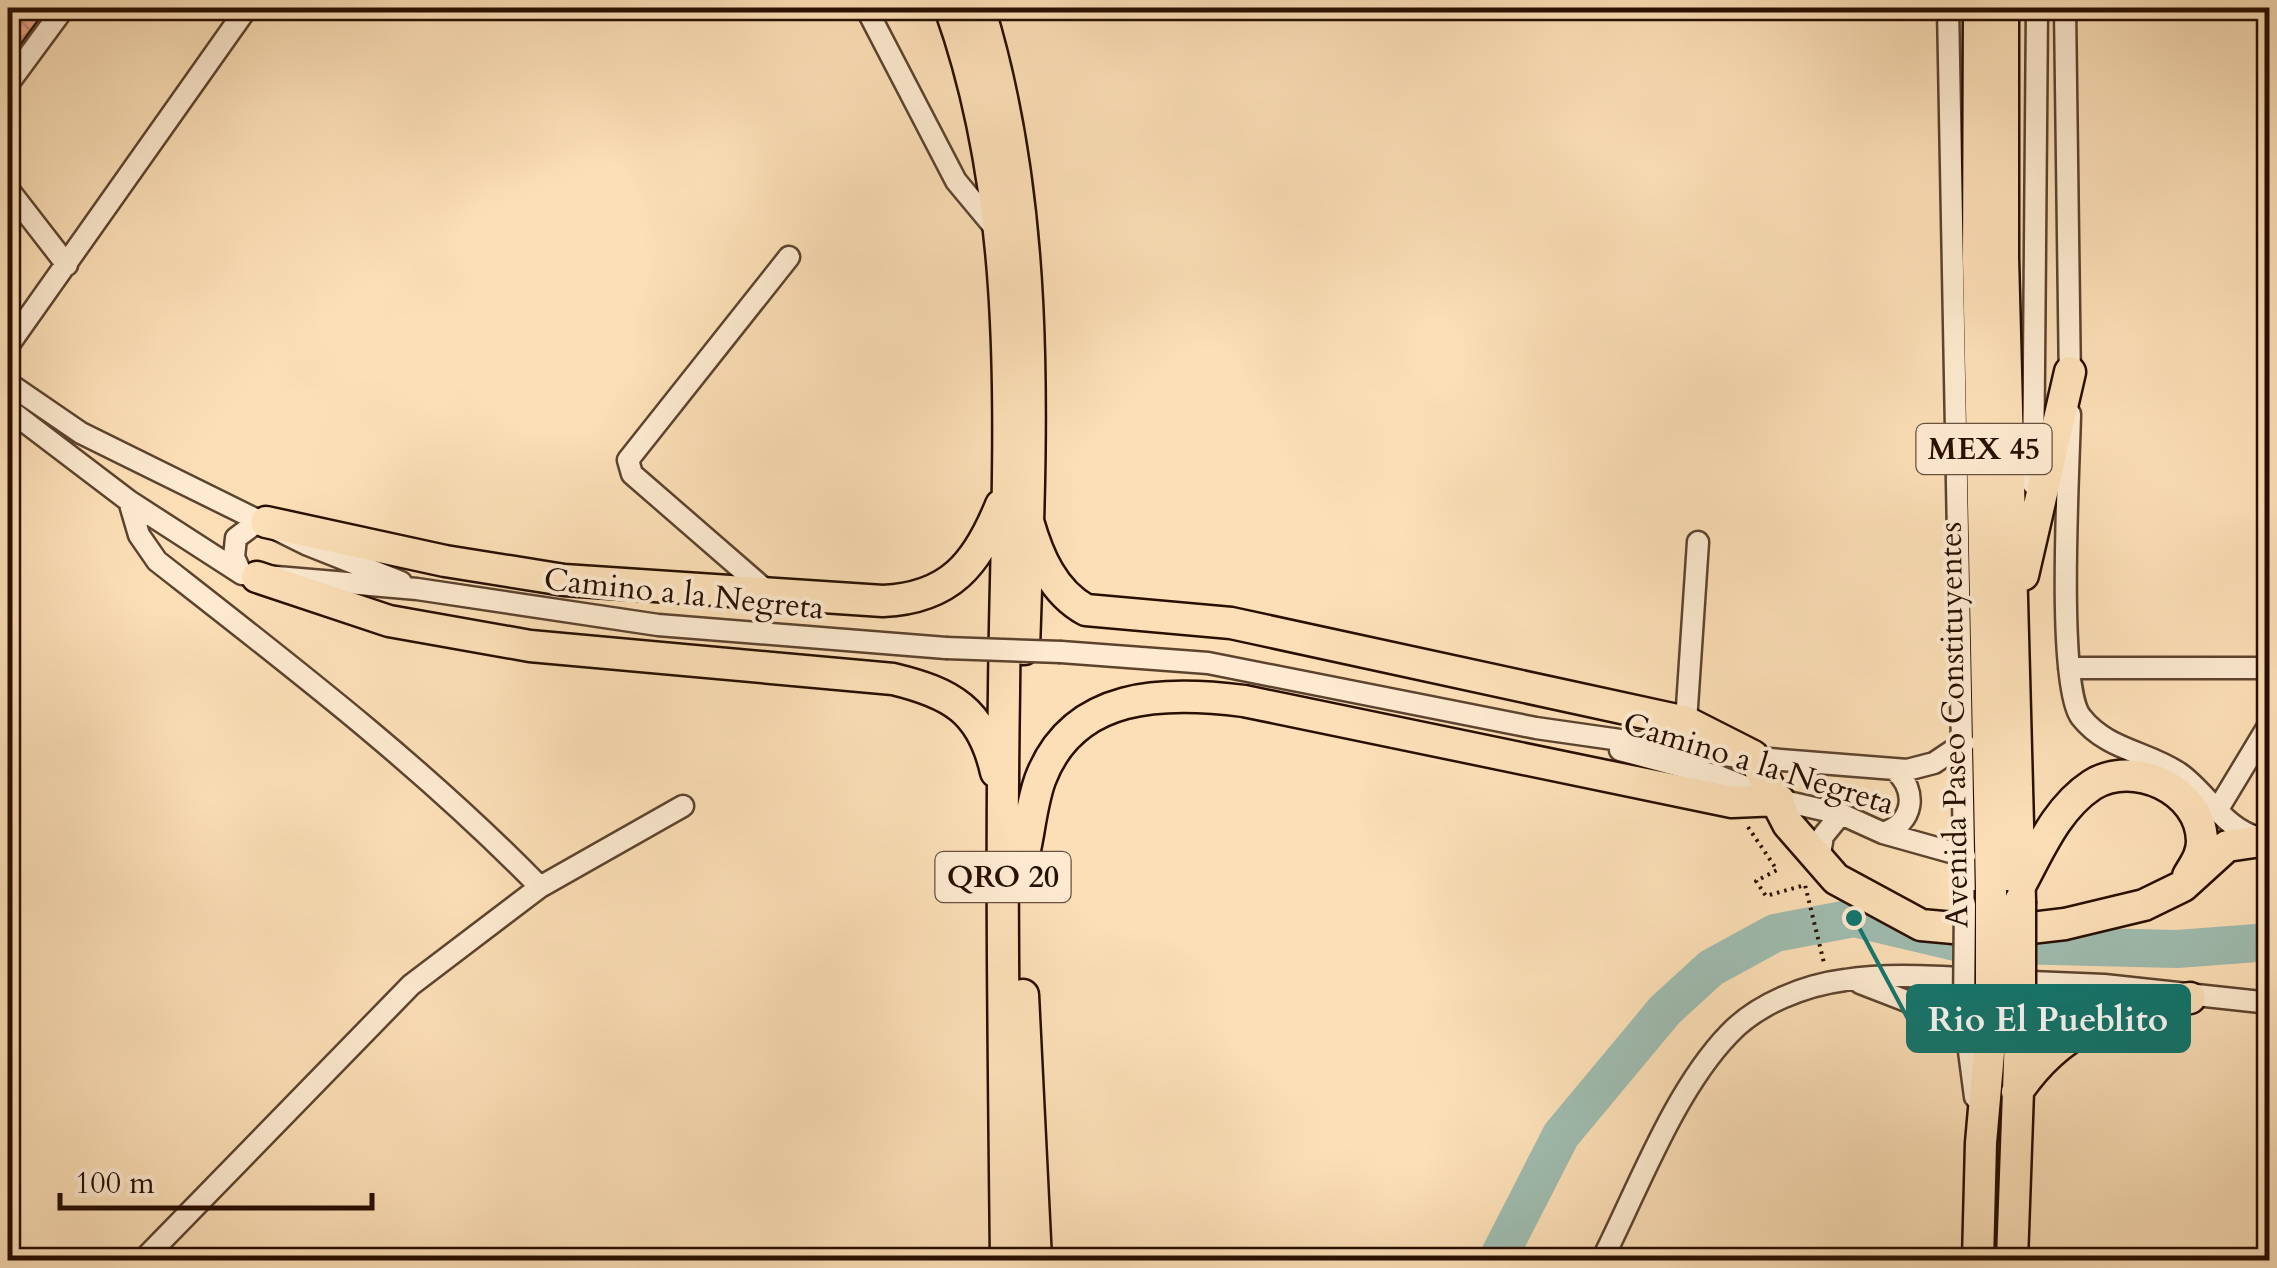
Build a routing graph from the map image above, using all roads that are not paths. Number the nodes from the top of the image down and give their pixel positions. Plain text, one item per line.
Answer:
1 (64, 8) edge
2 (247, 8) edge
3 (866, 8) edge
4 (950, 8) edge
5 (978, 8) edge
6 (1948, 8) edge
7 (1979, 8) edge
8 (2003, 8) edge
9 (2036, 8) edge
10 (2065, 8) edge
11 (8, 84) edge
12 (8, 189) edge
13 (1000, 234) junction
14 (790, 257) dead end
15 (68, 265) junction
16 (8, 346) edge
17 (2070, 372) junction
18 (8, 383) edge
19 (8, 409) edge
20 (1006, 494) junction
21 (129, 501) junction
22 (1028, 520) junction
23 (263, 521) junction
24 (1698, 542) dead end
25 (2029, 546) junction
26 (250, 576) junction
27 (416, 589) junction
28 (768, 592) junction
29 (2012, 627) junction
30 (2069, 668) junction
31 (2270, 668) edge
32 (1686, 722) junction
33 (2270, 723) edge
34 (1536, 728) junction
35 (1964, 743) junction
36 (1753, 756) junction
37 (1894, 770) junction
38 (1779, 800) junction
39 (1002, 805) junction
40 (683, 806) dead end
41 (2218, 809) junction
42 (1841, 814) junction
43 (1883, 833) junction
44 (2269, 840) edge
45 (1965, 856) junction
46 (1818, 860) junction
47 (1018, 878) junction
48 (2184, 886) junction
49 (540, 887) junction
50 (1999, 896) junction
51 (1844, 980) junction
52 (2190, 998) junction
53 (2270, 1003) edge
54 (1985, 1025) junction
55 (2018, 1092) junction
56 (143, 1260) edge
57 (1006, 1260) edge
58 (1036, 1260) edge
59 (1602, 1260) edge
60 (1978, 1260) edge
61 (2012, 1260) edge

1 - 11 street
2 - 15 street
3 - 13 street
4 - 13 highway, QRO 20
5 - 22 highway, QRO 20
6 - 35 street
7 - 50 highway, Avenida Paseo Constituyentes / MEX 45
8 - 29 highway, Avenida Paseo Constituyentes / MEX 45
9 - 25 street
10 - 17 street
12 - 15 street
13 - 20 highway, QRO 20
14 - 28 street
15 - 16 street
17 - 25 highway
17 - 30 street
18 - 23 street, Camino a la Negreta
19 - 21 street, Camino a la Negreta
20 - 28 highway
20 - 39 highway, QRO 20
21 - 26 street, Camino a la Negreta
21 - 49 street
22 - 32 highway
22 - 47 highway, QRO 20
23 - 26 street
23 - 27 street, Camino a la Negreta
23 - 28 highway
24 - 32 street
25 - 29 highway
26 - 27 street, Camino a la Negreta
26 - 39 highway
27 - 34 street, Camino a la Negreta, bridge
29 - 50 highway, Avenida Paseo Constituyentes / MEX 45
30 - 31 street
30 - 41 street
32 - 36 highway
33 - 41 street
34 - 36 street, Camino a la Negreta
34 - 38 street, Camino a la Negreta
35 - 37 street, Camino a la Negreta
35 - 45 street
36 - 37 street, Camino a la Negreta
36 - 38 highway
37 - 43 street
38 - 42 street, Camino a la Negreta
38 - 46 highway
38 - 47 highway
39 - 57 highway, QRO 20
40 - 49 street
41 - 44 street
42 - 43 street, Camino a la Negreta
42 - 46 street
43 - 45 street, Camino a la Negreta
44 - 48 highway
45 - 50 street
46 - 48 highway
47 - 58 highway, QRO 20
48 - 50 highway
49 - 56 street
50 - 54 highway, Avenida Paseo Constituyentes / MEX 45, bridge
50 - 54 street, bridge
51 - 52 street
51 - 54 street
51 - 59 street
52 - 53 street
52 - 55 highway
54 - 55 highway, Avenida Paseo Constituyentes / MEX 45
54 - 60 highway, Avenida Paseo Constituyentes / MEX 45
55 - 61 highway, Avenida Paseo Constituyentes / MEX 45

